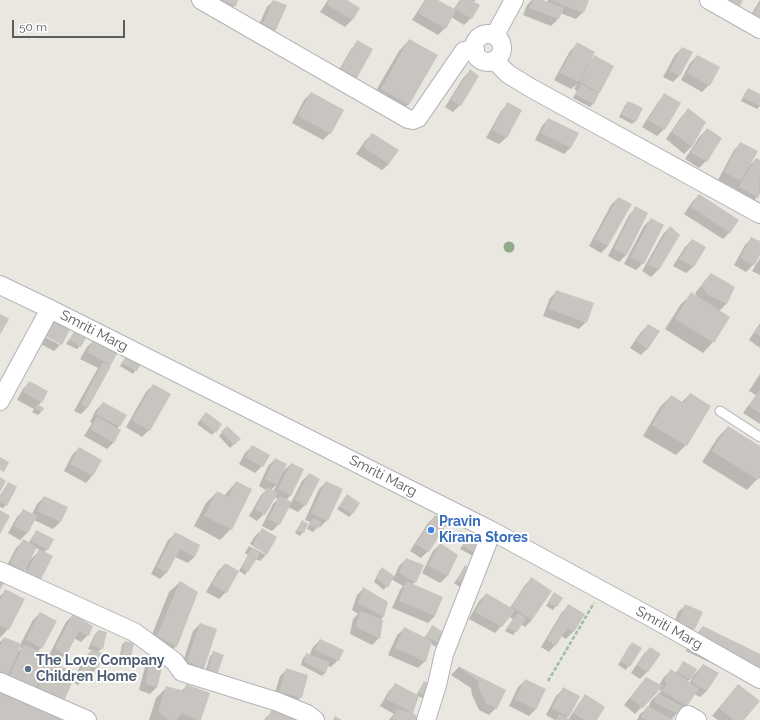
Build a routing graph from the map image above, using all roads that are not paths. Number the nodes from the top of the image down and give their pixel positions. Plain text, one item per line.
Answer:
1 (201, 0) edge
2 (514, 0) edge
3 (709, 0) edge
4 (760, 29) edge
5 (495, 35) junction
6 (474, 49) junction
7 (494, 60) junction
8 (760, 214) edge
9 (0, 285) edge
10 (50, 309) junction
11 (0, 401) edge
12 (720, 411) dead end
13 (760, 437) edge
14 (492, 531) junction
15 (0, 571) edge
16 (760, 679) edge
17 (0, 682) edge
18 (87, 720) edge
19 (315, 720) edge
20 (426, 720) edge
21 (685, 720) edge
22 (697, 720) edge

1 - 6 street
2 - 5 street
3 - 4 street
5 - 6 street
5 - 7 street
6 - 7 street
7 - 8 street
9 - 10 street, Smriti Marg
10 - 11 street
10 - 14 street, Smriti Marg
12 - 13 lane
14 - 16 street, Smriti Marg
14 - 20 street
15 - 19 street
17 - 18 street
21 - 22 street

